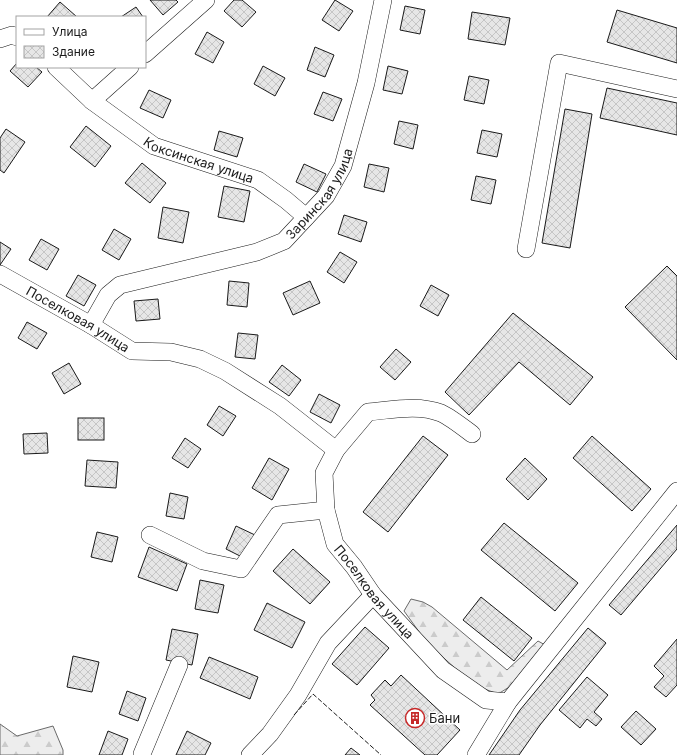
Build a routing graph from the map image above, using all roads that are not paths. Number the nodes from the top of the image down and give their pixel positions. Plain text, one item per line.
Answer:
1 (206, 0) edge
2 (383, 0) edge
3 (16, 37) edge
4 (0, 38) edge
5 (146, 53) edge
6 (57, 68) edge
7 (129, 68) edge
8 (677, 89) edge
9 (92, 101) junction
10 (306, 217) junction
11 (526, 250) dead end
12 (0, 274) edge
13 (91, 325) junction
14 (472, 434) dead end
15 (336, 450) junction
16 (677, 491) edge
17 (326, 510) junction
18 (150, 535) dead end
19 (373, 595) junction
20 (179, 665) dead end
21 (508, 702) junction
22 (142, 755) edge
23 (250, 755) edge
24 (476, 755) edge

1 - 5 street
2 - 10 street, Заринская улица
3 - 4 street
6 - 9 street, Коксинская улица
7 - 9 street
8 - 11 street
9 - 10 street, Коксинская улица
10 - 13 street, Заринская улица
12 - 13 street, Поселковая улица
13 - 15 street, Поселковая улица
14 - 15 street
15 - 17 street, Поселковая улица
16 - 21 street
17 - 18 street
17 - 19 street, Поселковая улица
19 - 21 street, Поселковая улица
19 - 23 street
20 - 22 street
21 - 24 street

